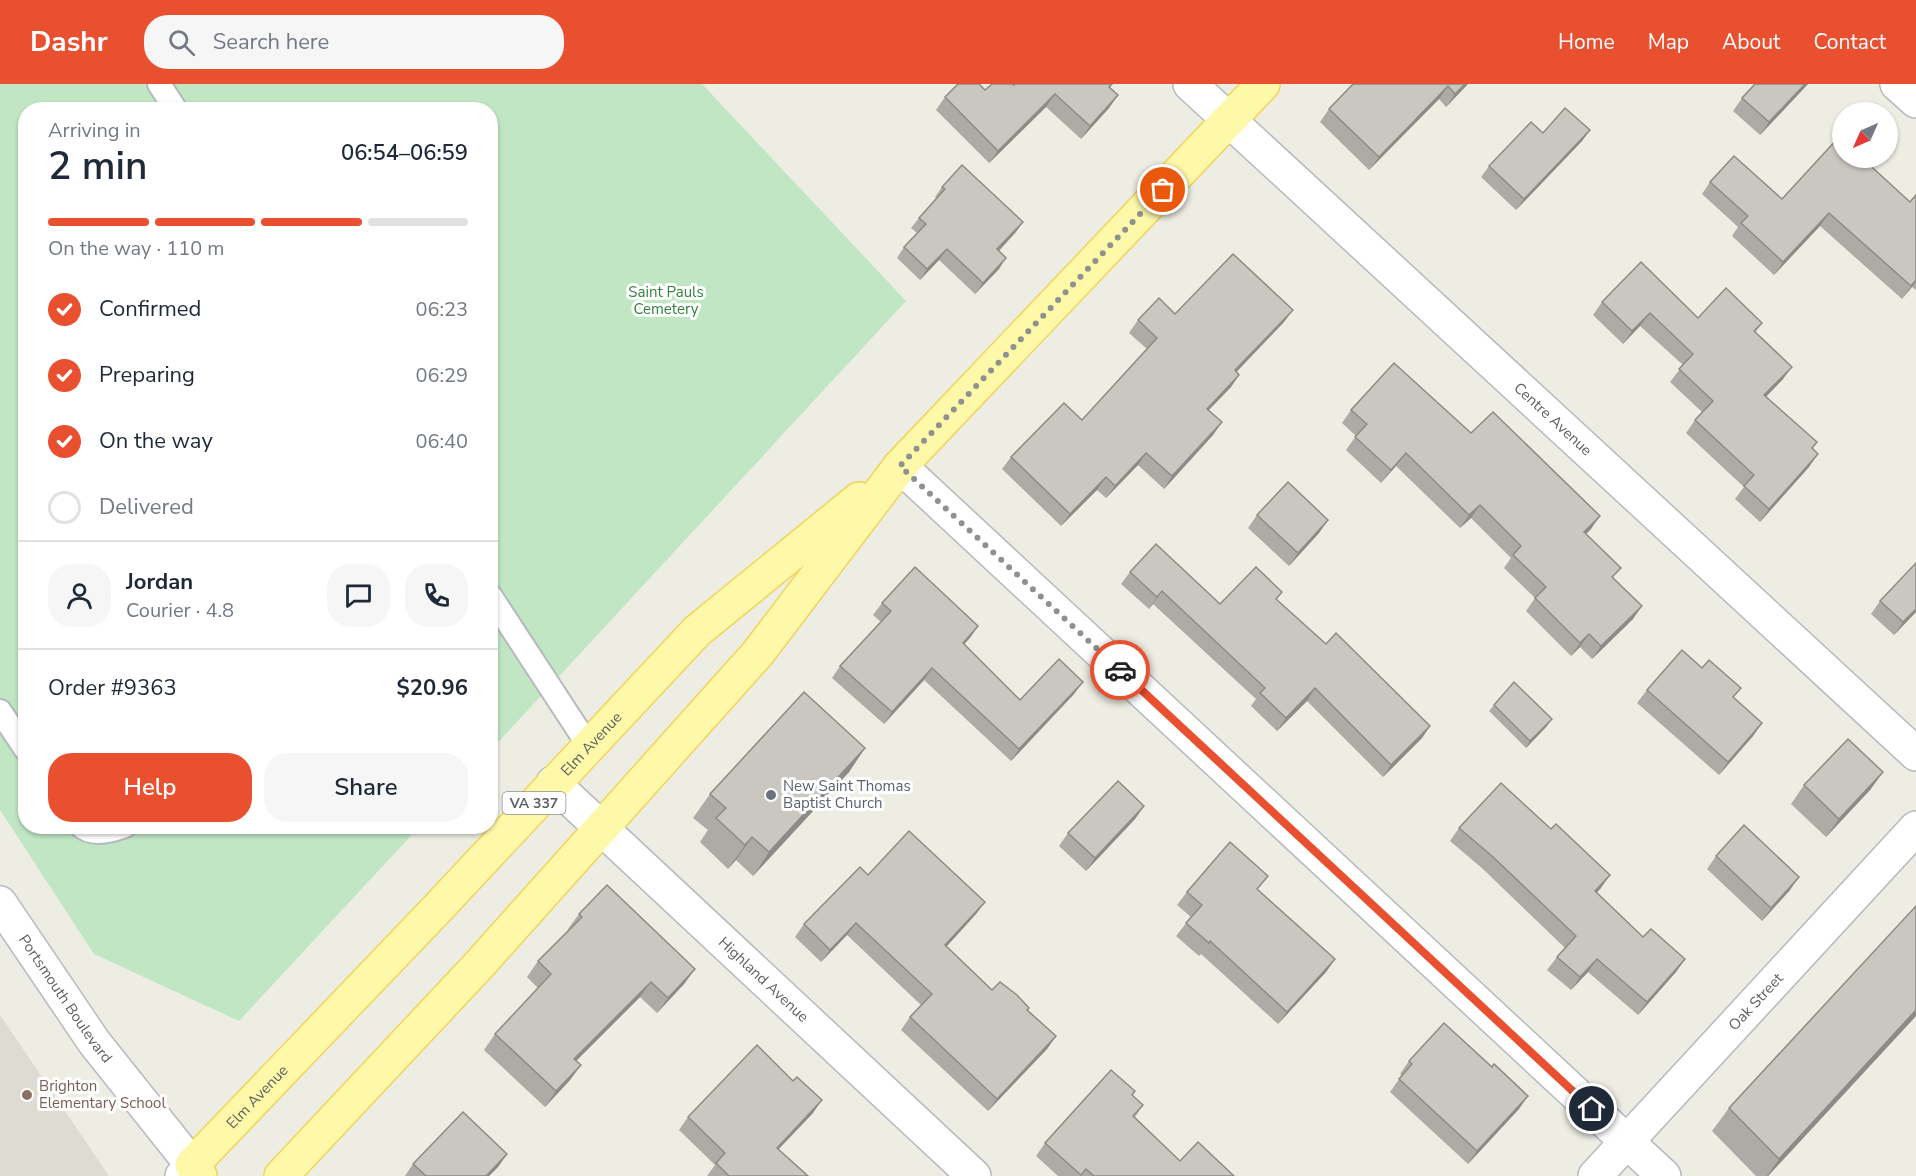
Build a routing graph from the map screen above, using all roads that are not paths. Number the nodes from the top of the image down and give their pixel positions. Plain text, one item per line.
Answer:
1 (159, 84) edge
2 (1190, 84) edge
3 (1263, 84) edge
4 (1897, 84) edge
5 (1916, 101) edge
6 (171, 102) edge
7 (1229, 121) junction
8 (900, 466) junction
9 (498, 607) edge
10 (0, 711) edge
11 (18, 738) edge
12 (588, 745) junction
13 (1916, 754) edge
14 (554, 783) junction
15 (601, 828) junction
16 (1916, 828) edge
17 (0, 903) edge
18 (1627, 1142) junction
19 (191, 1172) edge
20 (282, 1176) edge
21 (974, 1176) edge
22 (1595, 1176) edge
23 (1664, 1176) edge

1 - 6 lane
2 - 7 street, Centre Avenue
3 - 7 main road, Elm Avenue / VA 337
4 - 5 street
7 - 8 main road, Elm Avenue / VA 337
7 - 13 street, Centre Avenue
8 - 12 main road, Elm Avenue / VA 337
8 - 15 main road, Elm Avenue / VA 337
8 - 18 street
9 - 12 lane
10 - 11 lane
12 - 14 main road, Elm Avenue / VA 337
14 - 15 street, Highland Avenue
14 - 19 main road, Elm Avenue / VA 337
15 - 20 main road, Elm Avenue / VA 337
15 - 21 street, Highland Avenue
16 - 18 street, Oak Street
17 - 19 street, Portsmouth Boulevard
18 - 22 street, Oak Street
18 - 23 street

